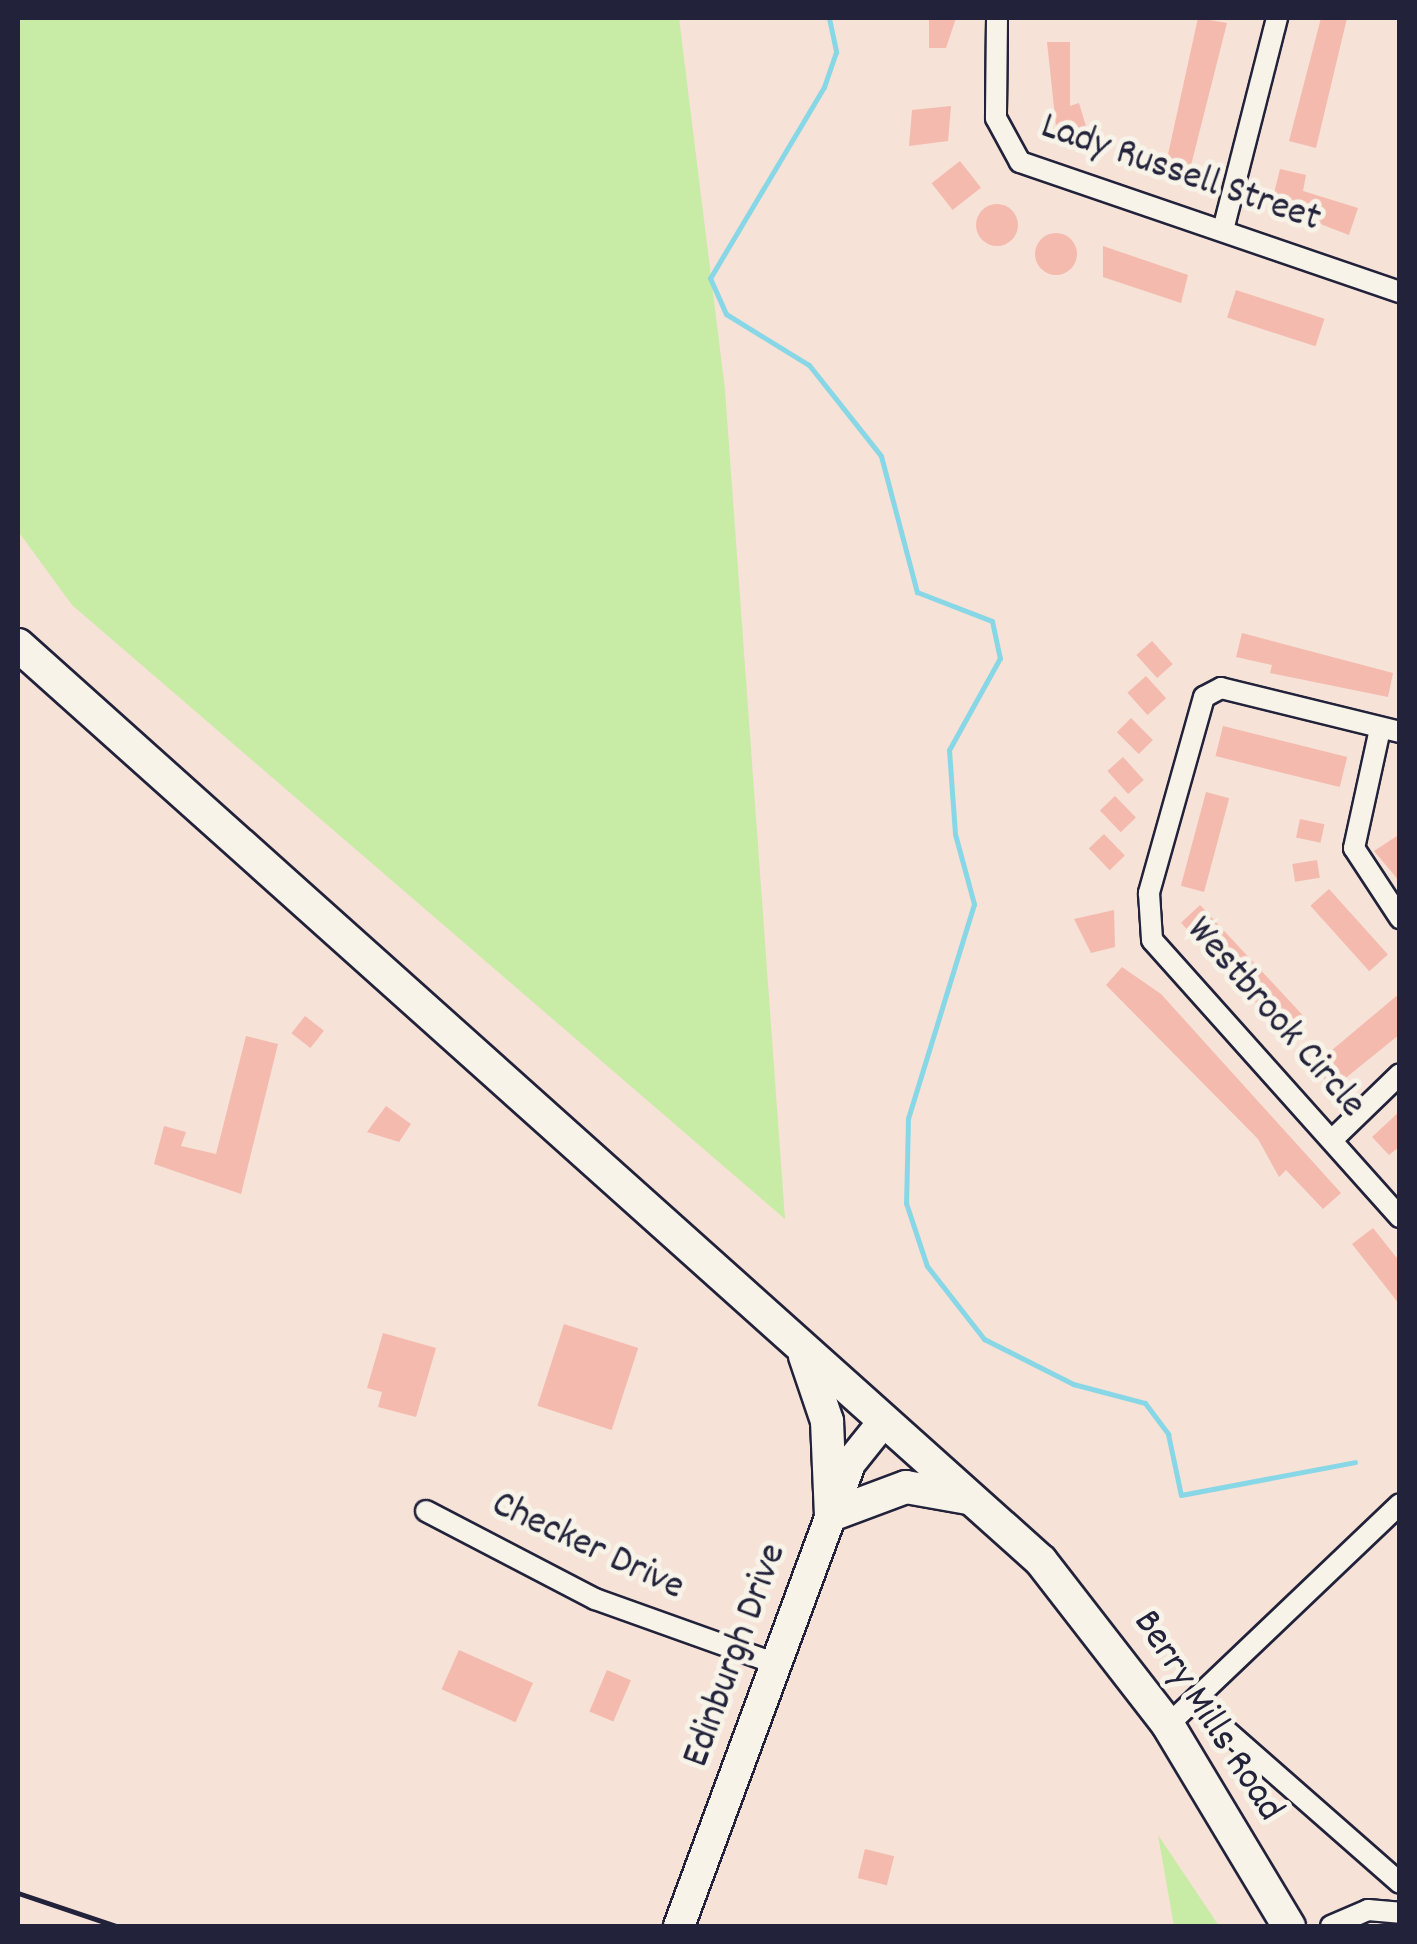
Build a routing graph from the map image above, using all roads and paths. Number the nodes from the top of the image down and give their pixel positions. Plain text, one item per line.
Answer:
1 (997, 18) edge
2 (1277, 18) edge
3 (1224, 226) junction
4 (1400, 292) edge
5 (18, 645) edge
6 (1390, 730) edge
7 (1400, 918) edge
8 (1400, 1074) edge
9 (1332, 1138) junction
10 (1400, 1217) edge
11 (801, 1348) junction
12 (884, 1421) junction
13 (974, 1500) junction
14 (1400, 1504) edge
15 (426, 1511) dead end
16 (831, 1515) junction
17 (776, 1664) junction
18 (1196, 1704) junction
19 (1168, 1725) junction
20 (1400, 1883) edge
21 (1400, 1913) edge
22 (679, 1926) edge
23 (1289, 1926) edge
24 (1331, 1926) edge

1 - 3 street, Lady Russell Street
2 - 3 street
3 - 4 street, Lady Russell Street
5 - 11 main road, Berry Mills Road
6 - 7 street
6 - 9 street, Westbrook Circle
8 - 9 street
9 - 10 street, Westbrook Circle
11 - 12 main road, Berry Mills Road
11 - 16 main road
12 - 13 main road, Berry Mills Road
12 - 16 street, Edinburgh Drive
13 - 16 main road
13 - 19 main road, Berry Mills Road
14 - 18 street
15 - 17 street, Checker Drive
16 - 17 street, Edinburgh Drive
17 - 22 street, Edinburgh Drive
18 - 19 street
18 - 20 street
19 - 23 main road, Berry Mills Road
21 - 24 street

